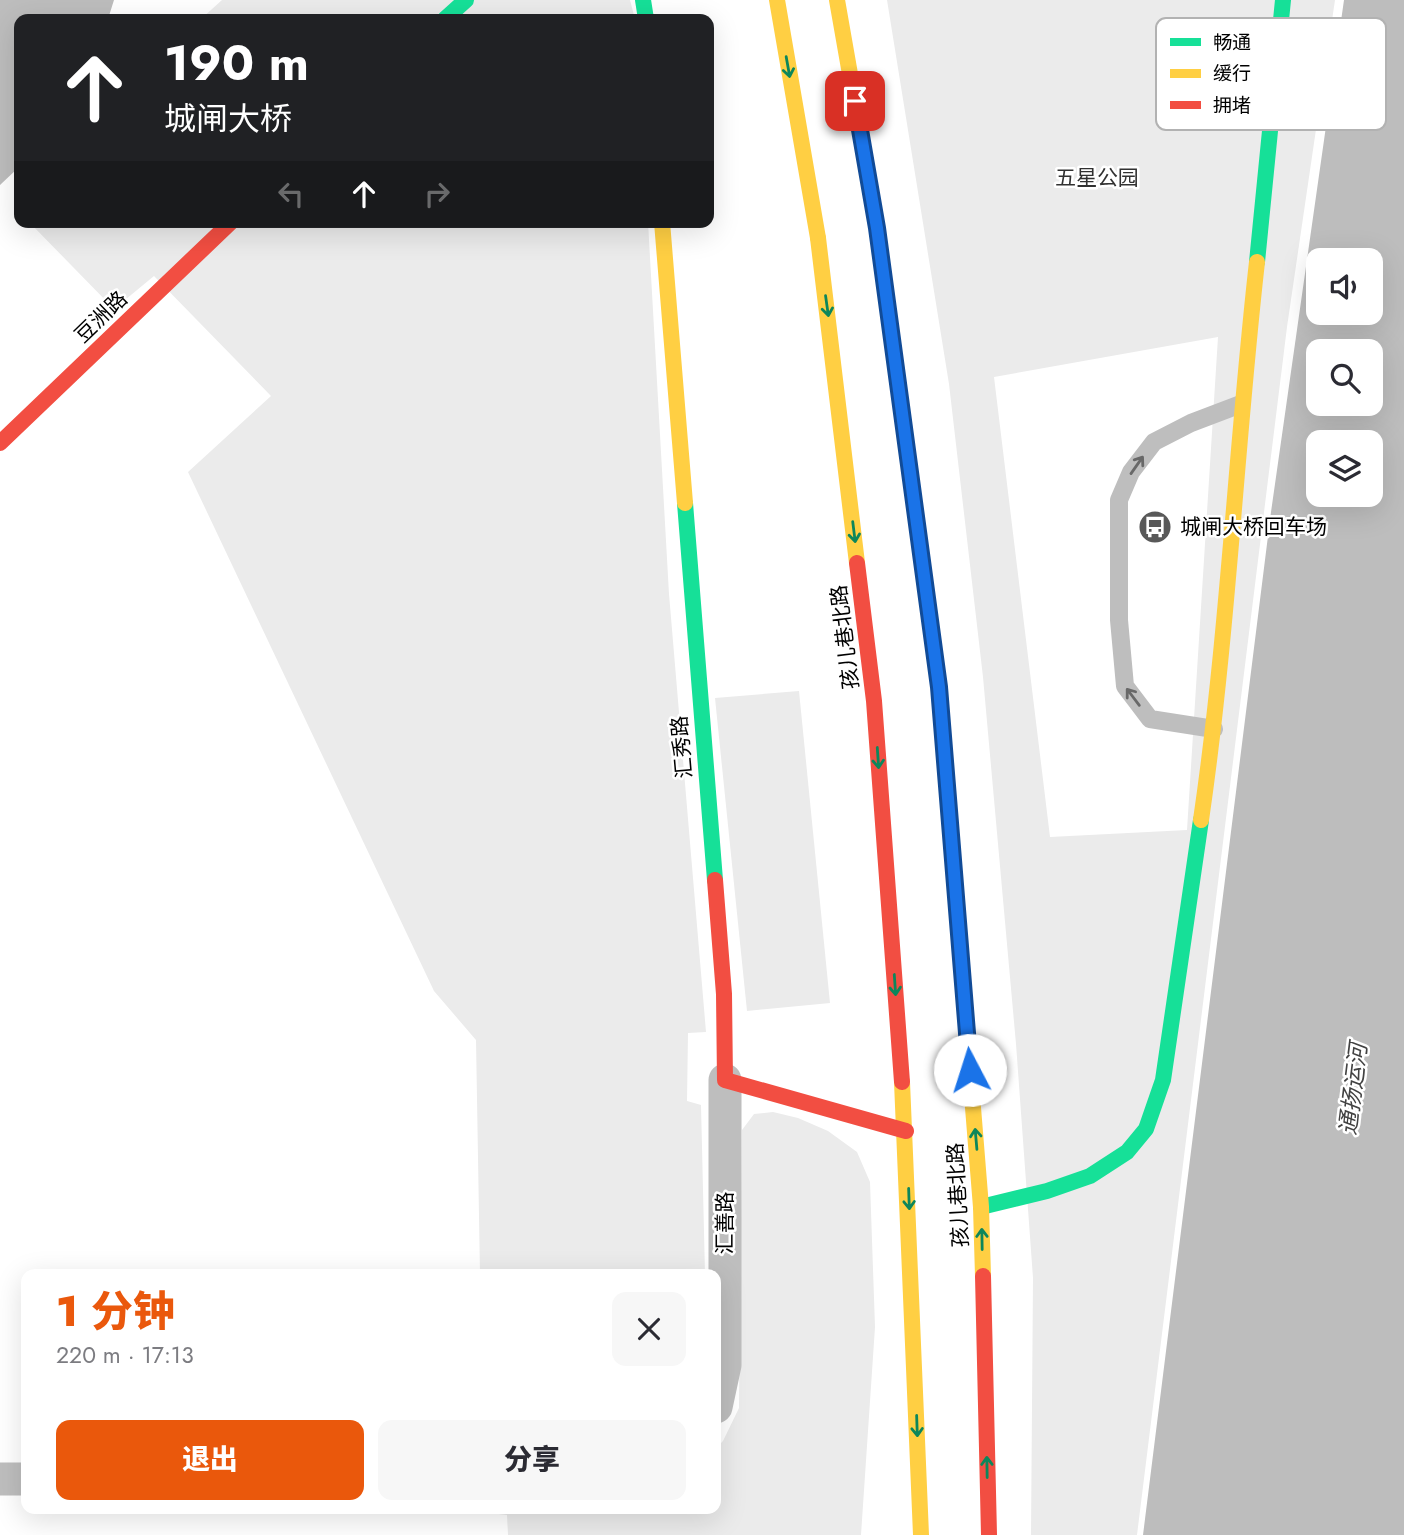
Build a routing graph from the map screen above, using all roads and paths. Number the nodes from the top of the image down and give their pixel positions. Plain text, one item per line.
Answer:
1 (466, 0) edge
2 (777, 0) edge
3 (838, 0) edge
4 (1283, 0) edge
5 (451, 14) edge
6 (1282, 18) edge
7 (1272, 130) edge
8 (225, 228) edge
9 (662, 228) edge
10 (1241, 404) junction
11 (0, 443) edge
12 (1214, 729) junction
13 (725, 1080) junction
14 (906, 1131) junction
15 (981, 1207) junction
16 (721, 1381) edge
17 (0, 1479) edge
18 (21, 1479) edge
19 (921, 1535) edge
20 (989, 1535) edge

1 - 5 main road
2 -> 14 main road, 孩儿巷北路
15 -> 3 main road, 孩儿巷北路
4 - 6 main road
7 - 10 main road
8 - 11 main road, 豆洲路
9 - 13 main road, 汇秀路
10 - 12 main road
12 -> 10 lane
12 - 15 main road
13 - 14 main road
13 - 16 street, 汇善路
14 -> 19 main road, 孩儿巷北路
20 -> 15 main road, 孩儿巷北路
17 - 18 street

